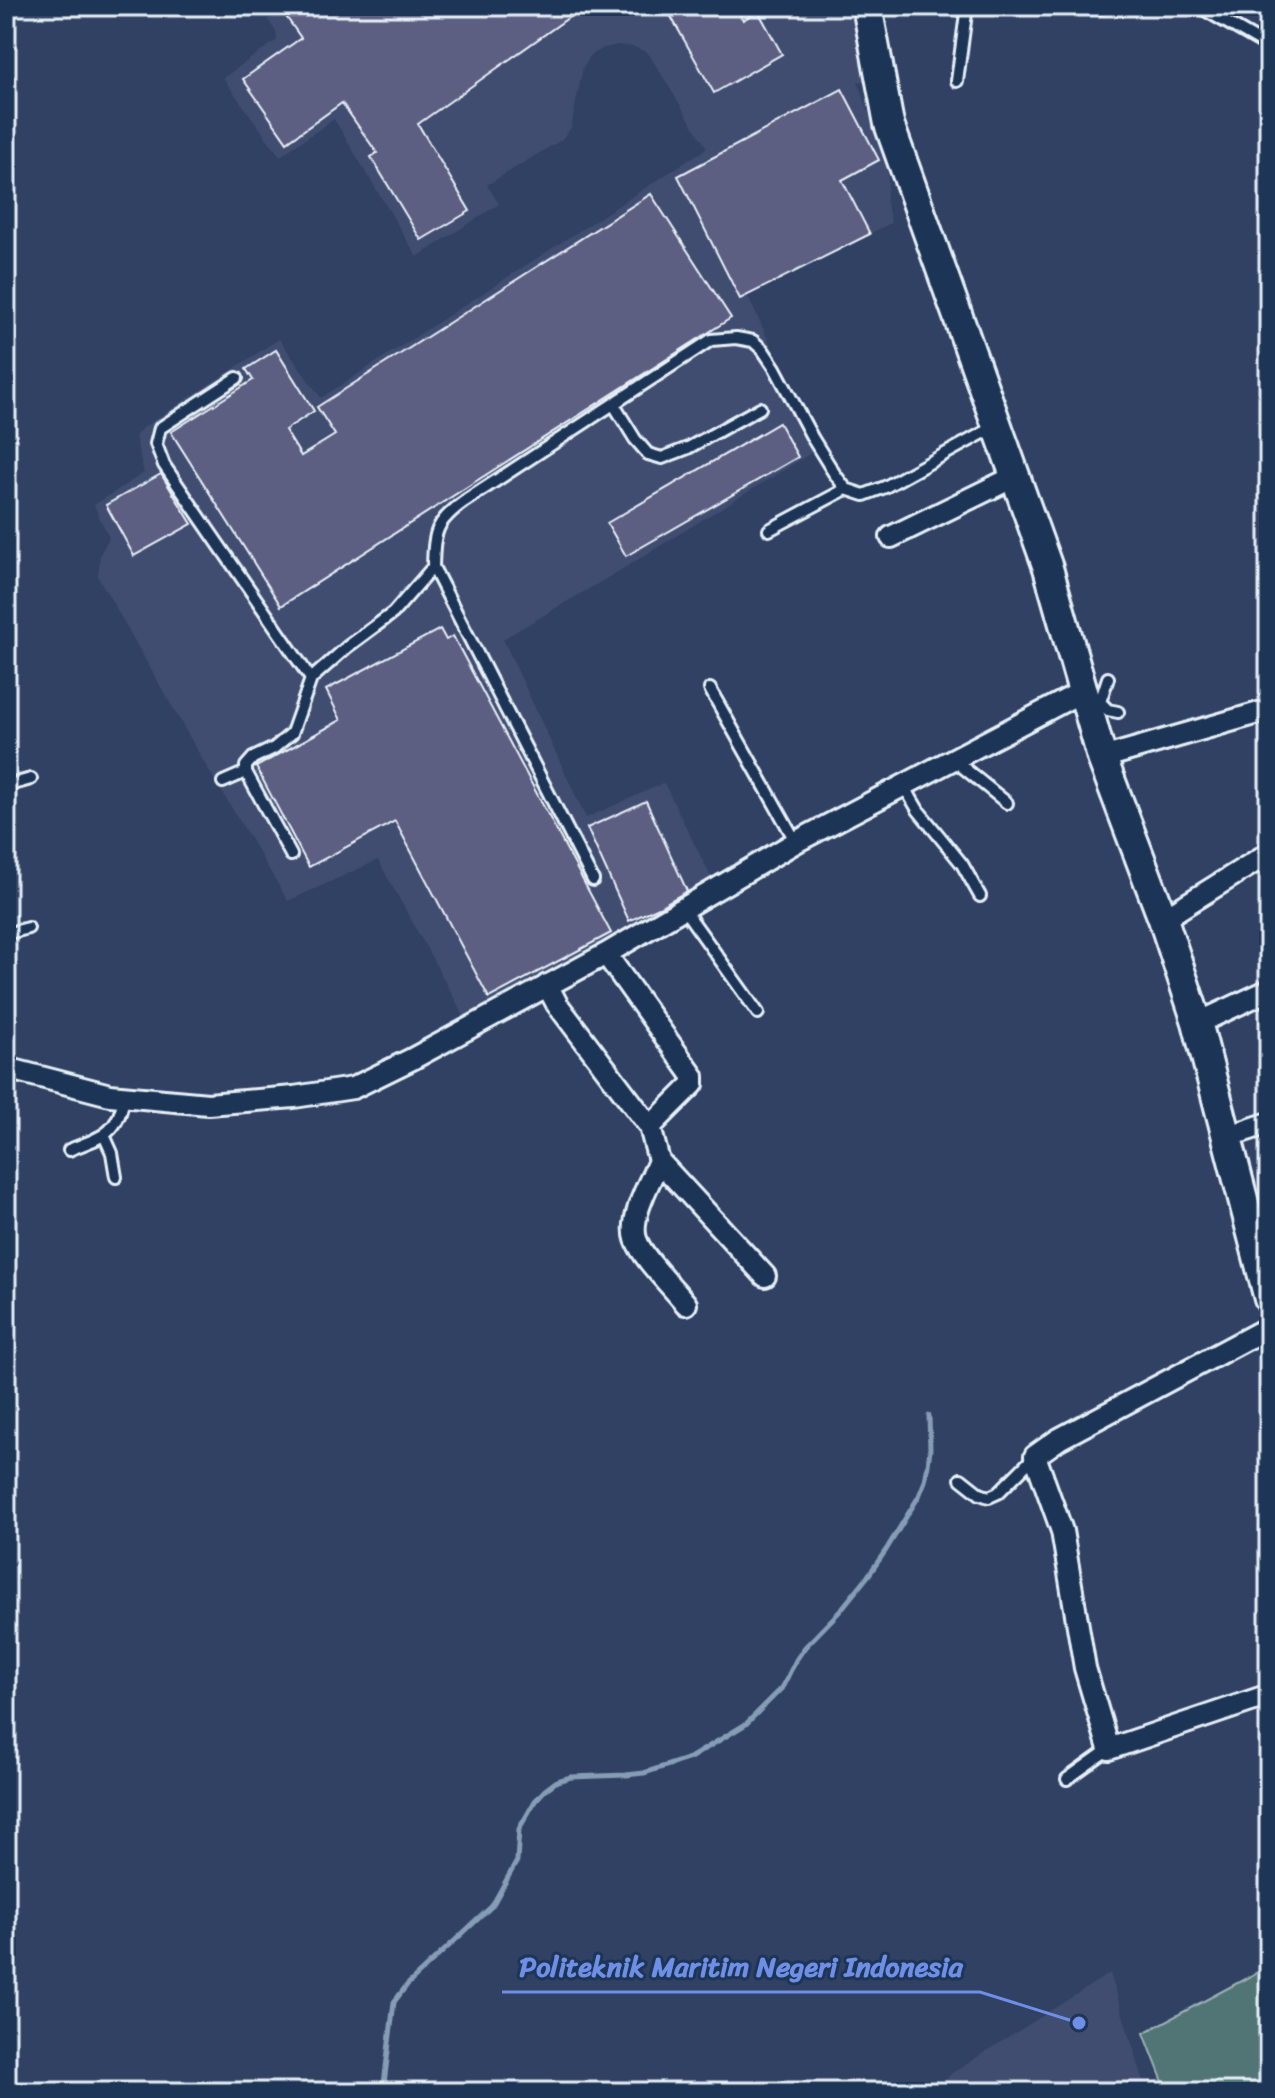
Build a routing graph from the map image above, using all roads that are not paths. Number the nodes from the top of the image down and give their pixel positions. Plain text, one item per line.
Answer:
1 (867, 6) edge
2 (967, 6) edge
3 (1089, 6) edge
4 (1105, 6) edge
5 (1198, 6) edge
6 (1269, 47) edge
7 (957, 81) dead end
8 (237, 378) dead end
9 (614, 405) junction
10 (760, 408) dead end
11 (996, 426) junction
12 (1016, 476) junction
13 (846, 489) junction
14 (769, 530) dead end
15 (891, 537) dead end
16 (433, 567) junction
17 (311, 679) junction
18 (710, 689) dead end
19 (1095, 695) junction
20 (1269, 710) edge
21 (1118, 712) dead end
22 (1102, 758) junction
23 (954, 760) junction
24 (246, 772) junction
25 (31, 779) dead end
26 (223, 782) dead end
27 (6, 786) edge
28 (904, 786) junction
29 (1007, 803) dead end
30 (796, 842) junction
31 (1269, 853) edge
32 (291, 855) dead end
33 (593, 880) dead end
34 (980, 896) dead end
35 (683, 908) junction
36 (1163, 919) junction
37 (28, 928) dead end
38 (6, 934) edge
39 (606, 954) junction
40 (547, 985) junction
41 (1269, 990) edge
42 (758, 1013) dead end
43 (1197, 1022) junction
44 (6, 1068) edge
45 (124, 1097) junction
46 (1269, 1123) edge
47 (650, 1127) junction
48 (104, 1135) junction
49 (1226, 1137) junction
50 (69, 1150) dead end
51 (659, 1161) junction
52 (116, 1177) dead end
53 (765, 1276) dead end
54 (1269, 1299) edge
55 (686, 1304) dead end
56 (1269, 1327) edge
57 (1035, 1456) junction
58 (961, 1479) dead end
59 (1269, 1695) edge
60 (1109, 1749) junction
61 (1067, 1779) dead end

1 - 11 main road
2 - 7 lane
3 - 4 lane
5 - 6 lane
8 - 17 lane
9 - 10 lane
9 - 13 lane
9 - 16 lane
11 - 12 main road
11 - 13 lane
12 - 15 street
12 - 19 main road
13 - 14 lane
16 - 17 lane
16 - 33 lane
17 - 24 lane
18 - 30 lane
19 - 21 lane
19 - 22 main road
19 - 23 street
20 - 22 street
22 - 36 main road
23 - 28 street
23 - 29 lane
24 - 26 lane
24 - 32 lane
25 - 27 lane
28 - 30 street
28 - 34 lane
30 - 35 street
31 - 36 street
35 - 39 street
35 - 42 lane
36 - 43 main road
37 - 38 lane
39 - 40 street
39 - 47 street
40 - 45 street
40 - 47 street
41 - 43 street
43 - 49 main road
44 - 45 street
45 - 48 lane
46 - 49 street
47 - 51 street
48 - 50 lane
48 - 52 lane
49 - 54 main road
51 - 53 street
51 - 55 street
56 - 57 street
57 - 58 lane
57 - 60 street
59 - 60 street
60 - 61 lane

